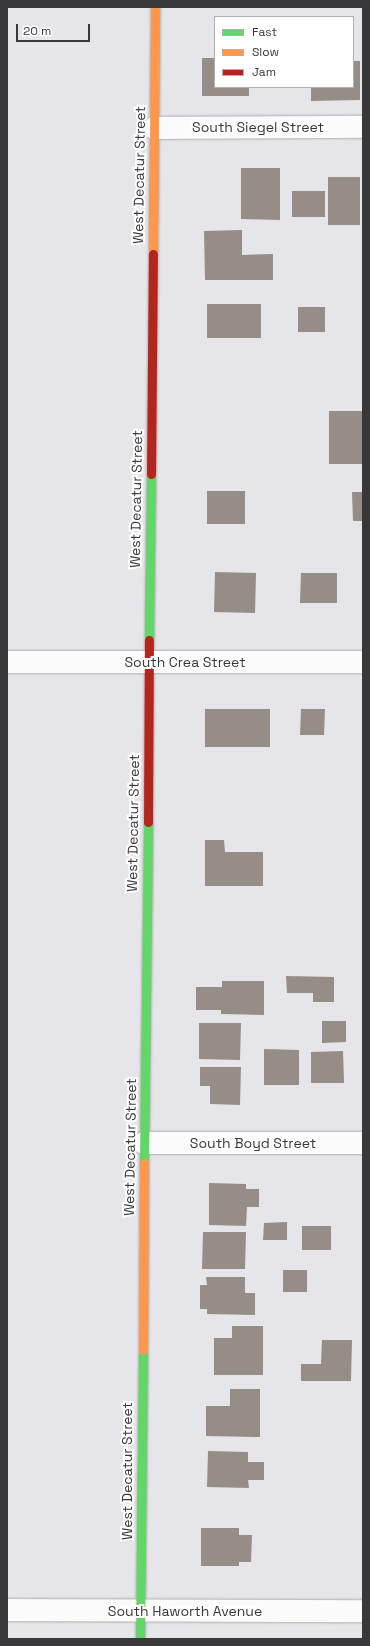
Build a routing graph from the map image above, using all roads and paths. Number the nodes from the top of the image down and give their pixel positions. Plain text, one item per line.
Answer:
1 (155, 7) edge
2 (363, 127) edge
3 (154, 128) junction
4 (7, 662) edge
5 (363, 662) edge
6 (148, 663) junction
7 (144, 1143) junction
8 (363, 1143) edge
9 (7, 1610) edge
10 (140, 1611) junction
11 (363, 1611) edge
12 (140, 1639) edge

1 - 3 street, West Decatur Street
2 - 3 street, South Siegel Street
3 - 6 street, West Decatur Street
4 - 6 street, South Crea Street
5 - 6 street, South Crea Street
6 - 7 street, West Decatur Street
7 - 8 street, South Boyd Street
7 - 10 street, West Decatur Street
9 - 10 street, South Haworth Avenue
10 - 11 street, South Haworth Avenue
10 - 12 street, West Decatur Street

